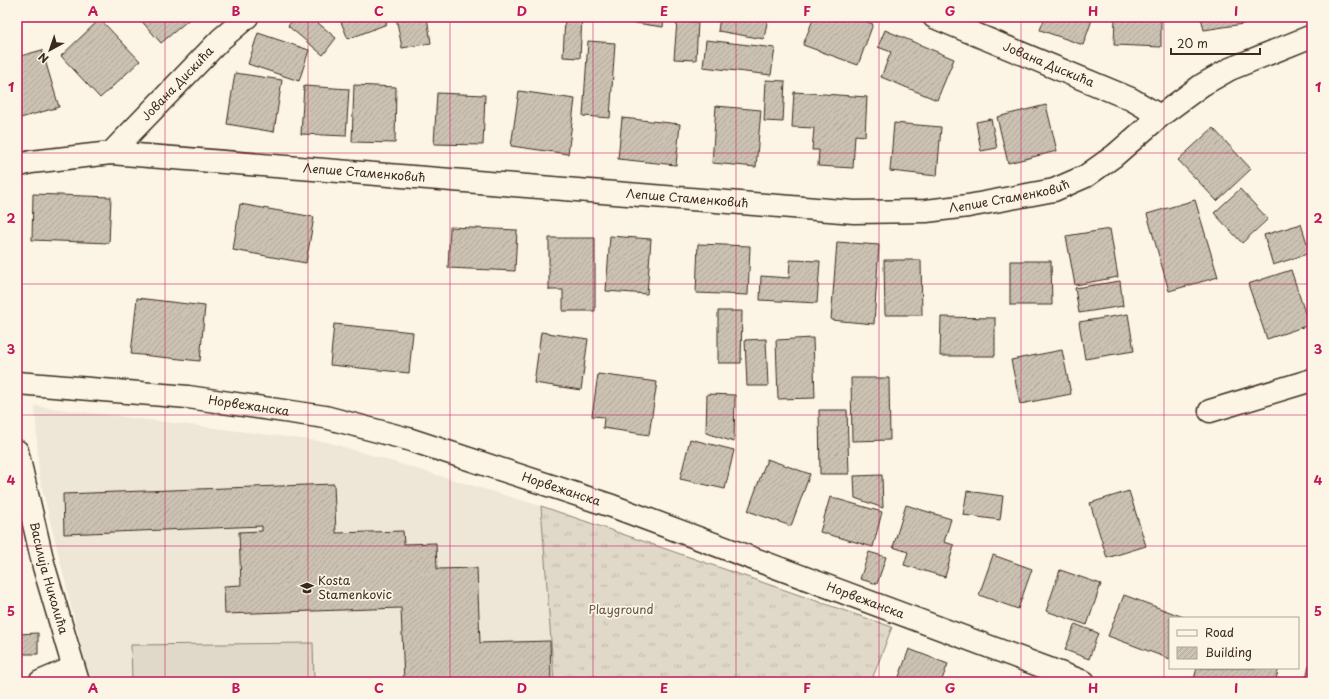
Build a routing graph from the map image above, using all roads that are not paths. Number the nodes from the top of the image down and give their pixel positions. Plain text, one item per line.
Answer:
1 (247, 17) edge
2 (934, 17) edge
3 (1312, 36) edge
4 (1160, 116) junction
5 (110, 153) junction
6 (17, 166) edge
7 (1312, 380) edge
8 (17, 383) edge
9 (1210, 411) dead end
10 (17, 451) edge
11 (75, 675) edge
12 (40, 682) edge
13 (1084, 682) edge

1 - 5 street, Јована Дискића
2 - 4 street, Јована Дискића
3 - 4 street, Лепше Стаменковић
4 - 5 street, Лепше Стаменковић
5 - 6 street, Лепше Стаменковић
7 - 9 street
8 - 13 street, Норвежанска
10 - 11 street, Василија Николића
11 - 12 street

